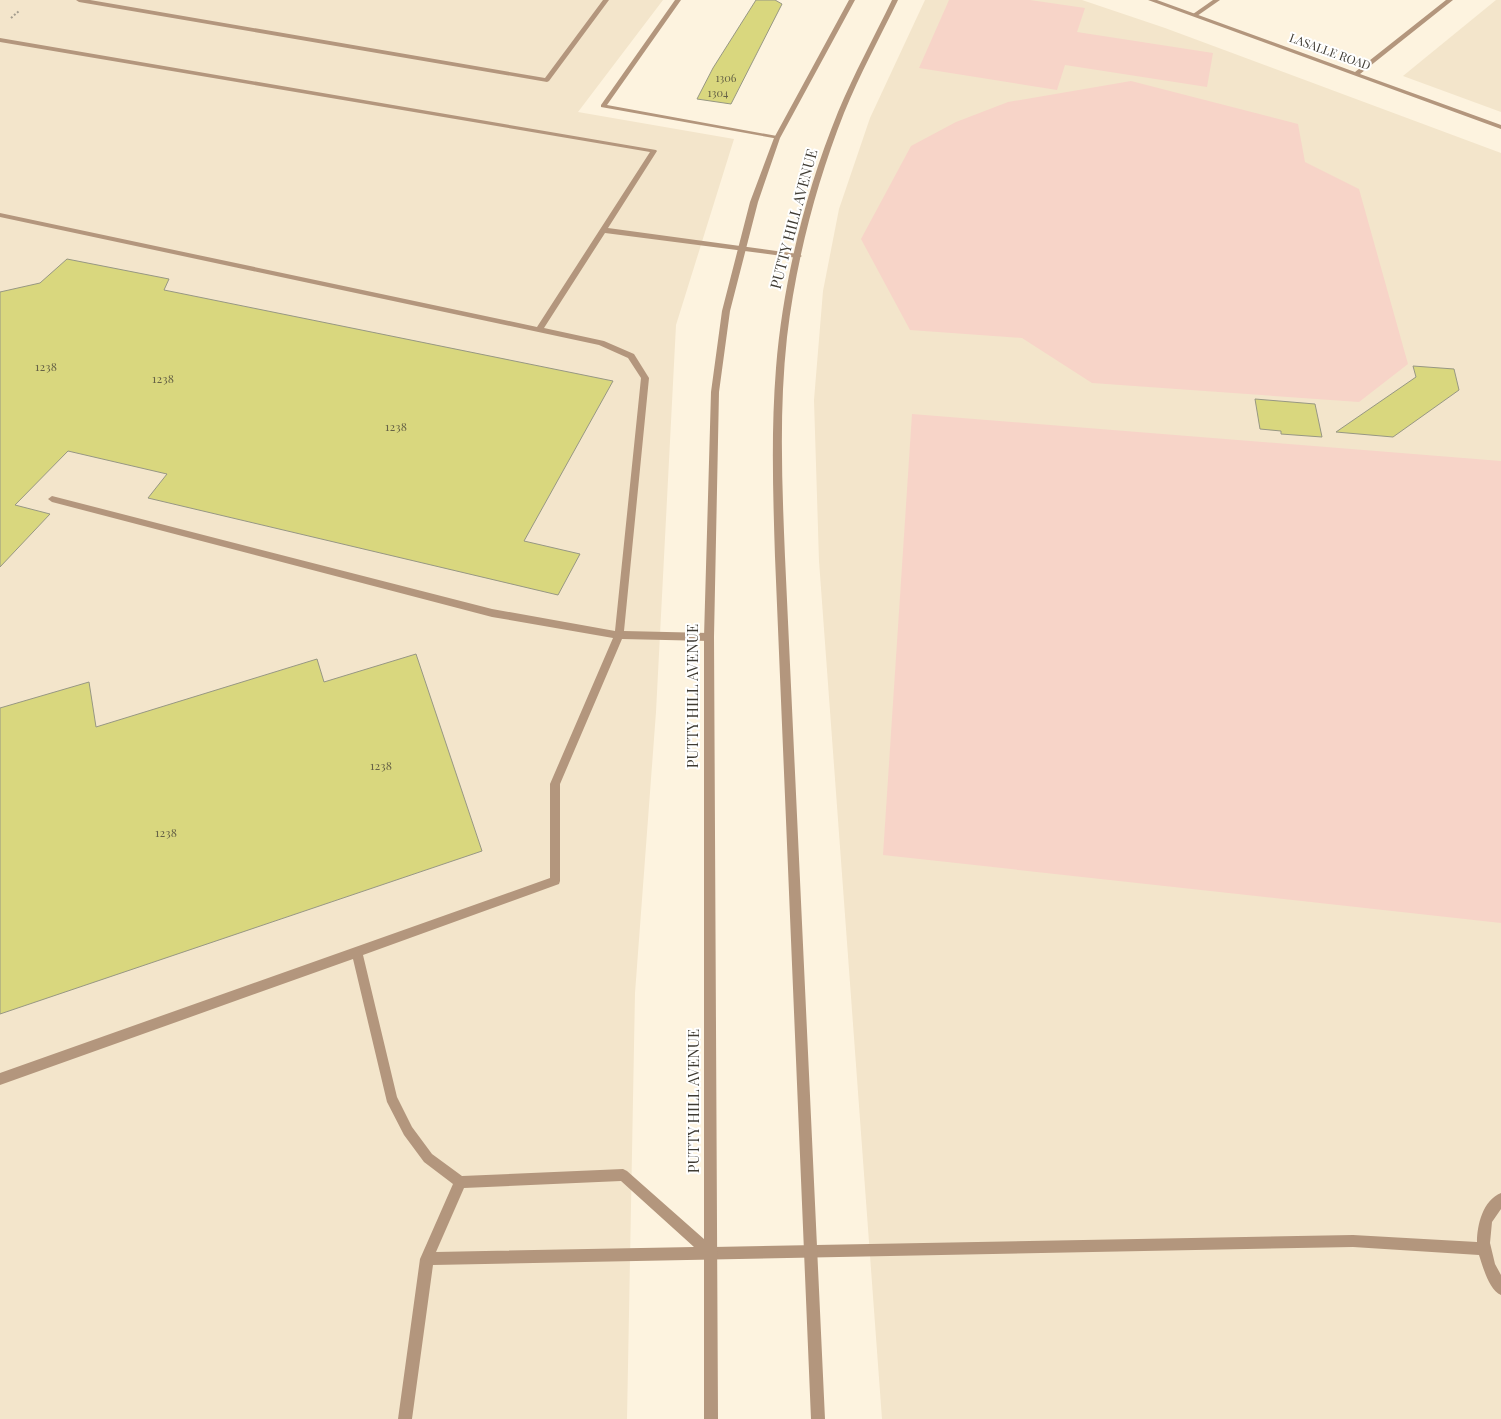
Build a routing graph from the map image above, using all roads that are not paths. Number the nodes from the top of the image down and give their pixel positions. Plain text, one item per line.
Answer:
1 (79, 0) edge
2 (606, 0) edge
3 (678, 0) edge
4 (852, 0) edge
5 (895, 0) edge
6 (1151, 0) edge
7 (1217, 0) edge
8 (1450, 0) edge
9 (1195, 14) junction
10 (0, 40) edge
11 (1356, 74) junction
12 (1500, 124) edge
13 (777, 138) junction
14 (0, 214) edge
15 (603, 230) junction
16 (741, 249) junction
17 (798, 256) junction
18 (539, 330) junction
19 (52, 500) dead end
20 (619, 635) junction
21 (709, 637) junction
22 (357, 952) junction
23 (0, 1079) edge
24 (460, 1182) junction
25 (1501, 1199) edge
26 (1484, 1249) junction
27 (810, 1252) junction
28 (711, 1254) junction
29 (427, 1259) junction
30 (1501, 1288) edge
31 (405, 1419) edge
32 (711, 1419) edge
33 (818, 1419) edge

1 - 2 street
3 - 13 street
4 - 13 street, PUTTY HILL AVENUE
5 - 17 street, PUTTY HILL AVENUE
6 - 9 street, LASALLE ROAD
7 - 9 street
8 - 11 street
9 - 11 street, LASALLE ROAD
10 - 15 street
11 - 12 street, LASALLE ROAD
13 - 16 street, PUTTY HILL AVENUE
14 - 18 street
15 - 16 street
15 - 18 street
16 - 17 street
16 - 21 street, PUTTY HILL AVENUE
17 - 27 street, PUTTY HILL AVENUE
18 - 20 street
19 - 20 street
20 - 21 street
20 - 22 street
21 - 28 street, PUTTY HILL AVENUE
22 - 23 street
22 - 24 street
24 - 28 street
24 - 29 street
25 - 26 street
26 - 27 street
26 - 30 street
27 - 28 street
27 - 33 street, PUTTY HILL AVENUE
28 - 29 street
28 - 32 street, PUTTY HILL AVENUE
29 - 31 street

